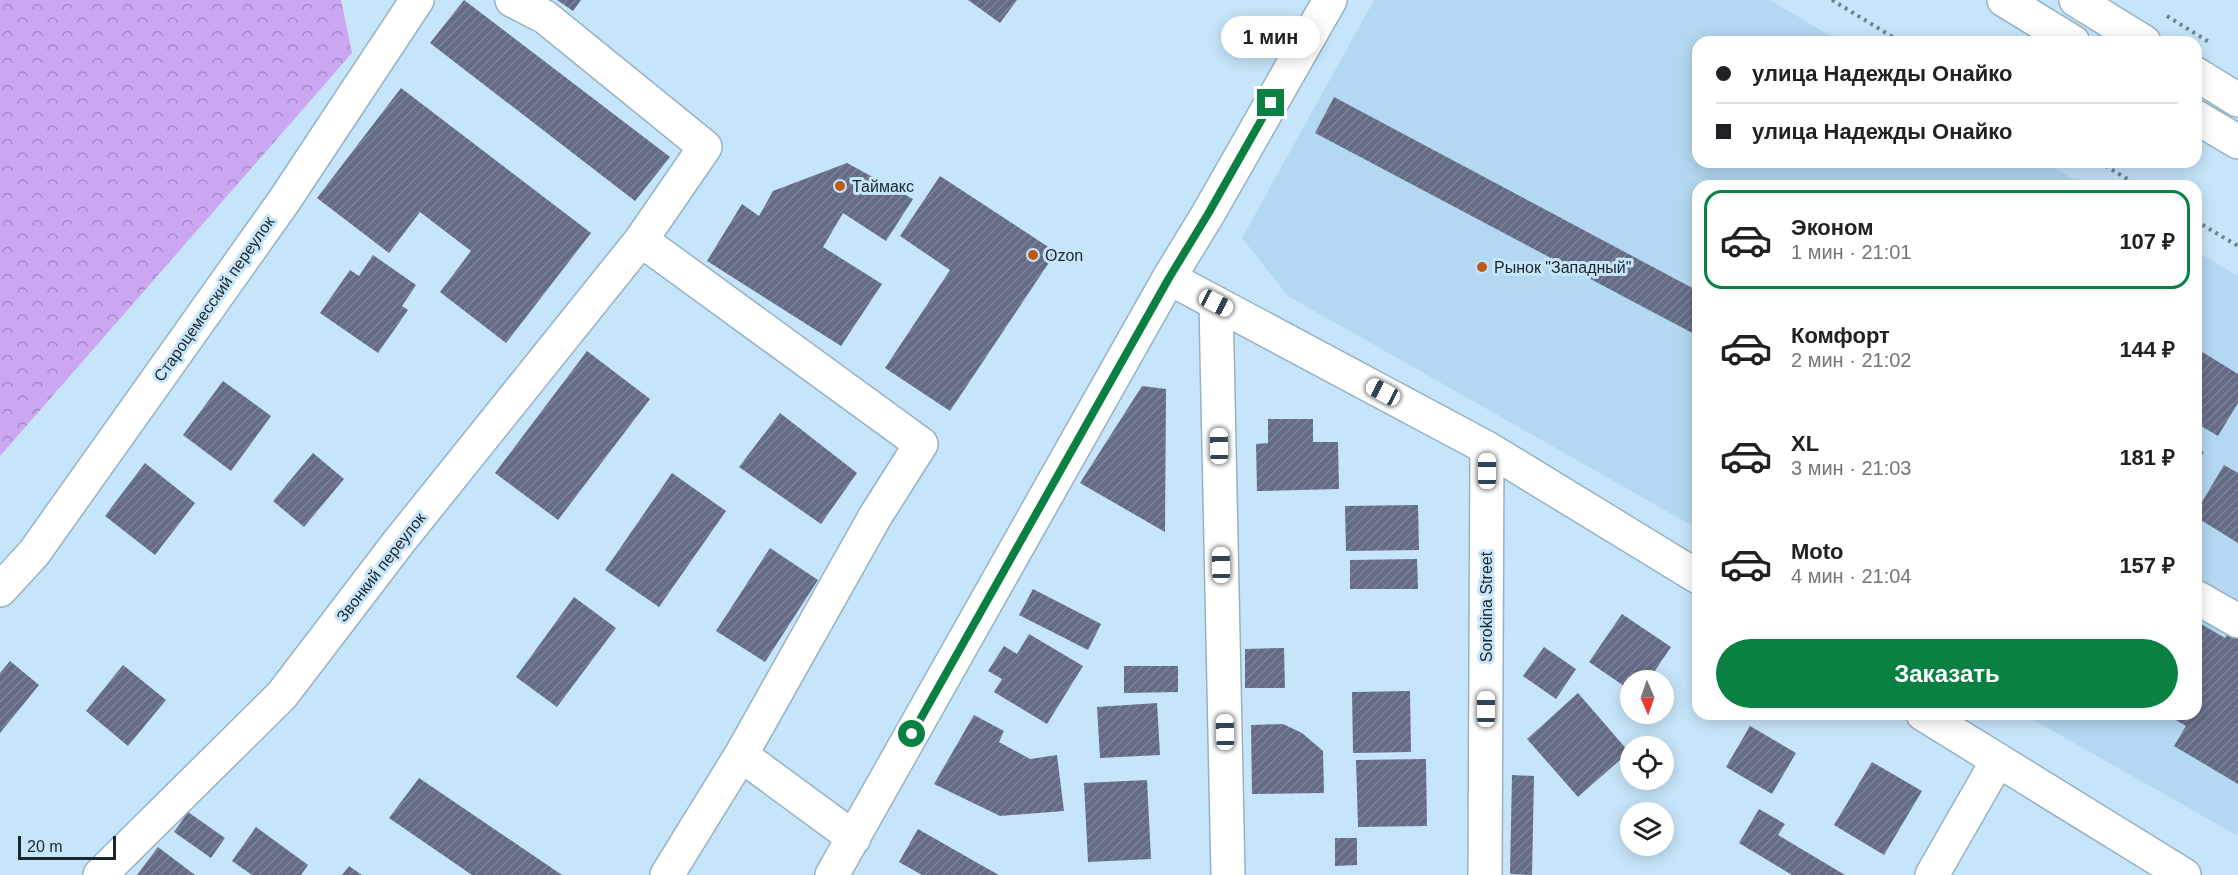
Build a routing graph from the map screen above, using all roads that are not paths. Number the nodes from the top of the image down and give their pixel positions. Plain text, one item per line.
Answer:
1 (417, 0) edge
2 (512, 0) edge
3 (1330, 0) edge
4 (2004, 0) edge
5 (2076, 0) edge
6 (2063, 36) edge
7 (2134, 36) edge
8 (2202, 78) edge
9 (2238, 100) edge
10 (2202, 121) edge
11 (2238, 142) edge
12 (641, 240) junction
13 (1169, 278) junction
14 (1216, 303) junction
15 (1487, 448) junction
16 (1692, 572) edge
17 (0, 590) edge
18 (2202, 600) edge
19 (2238, 621) edge
20 (1933, 720) edge
21 (741, 755) junction
22 (1998, 760) junction
23 (854, 838) junction
24 (100, 875) edge
25 (667, 875) edge
26 (832, 875) edge
27 (1228, 875) edge
28 (1485, 875) edge
29 (1932, 875) edge
30 (2184, 875) edge

1 - 17 main road, Староцемесский переулок
2 - 12 main road, Звонкий переулок
3 - 13 main road
4 - 6 main road
5 - 7 main road
8 - 9 main road
10 - 11 main road
12 - 21 main road
12 - 24 main road, Звонкий переулок
13 - 14 main road
13 - 23 main road
14 - 15 main road
14 - 27 main road
15 - 16 main road
15 - 28 main road, Sorokina Street
18 - 19 main road
20 - 22 main road
21 - 23 main road
21 - 25 main road
22 - 29 main road
22 - 30 main road
23 - 26 main road

